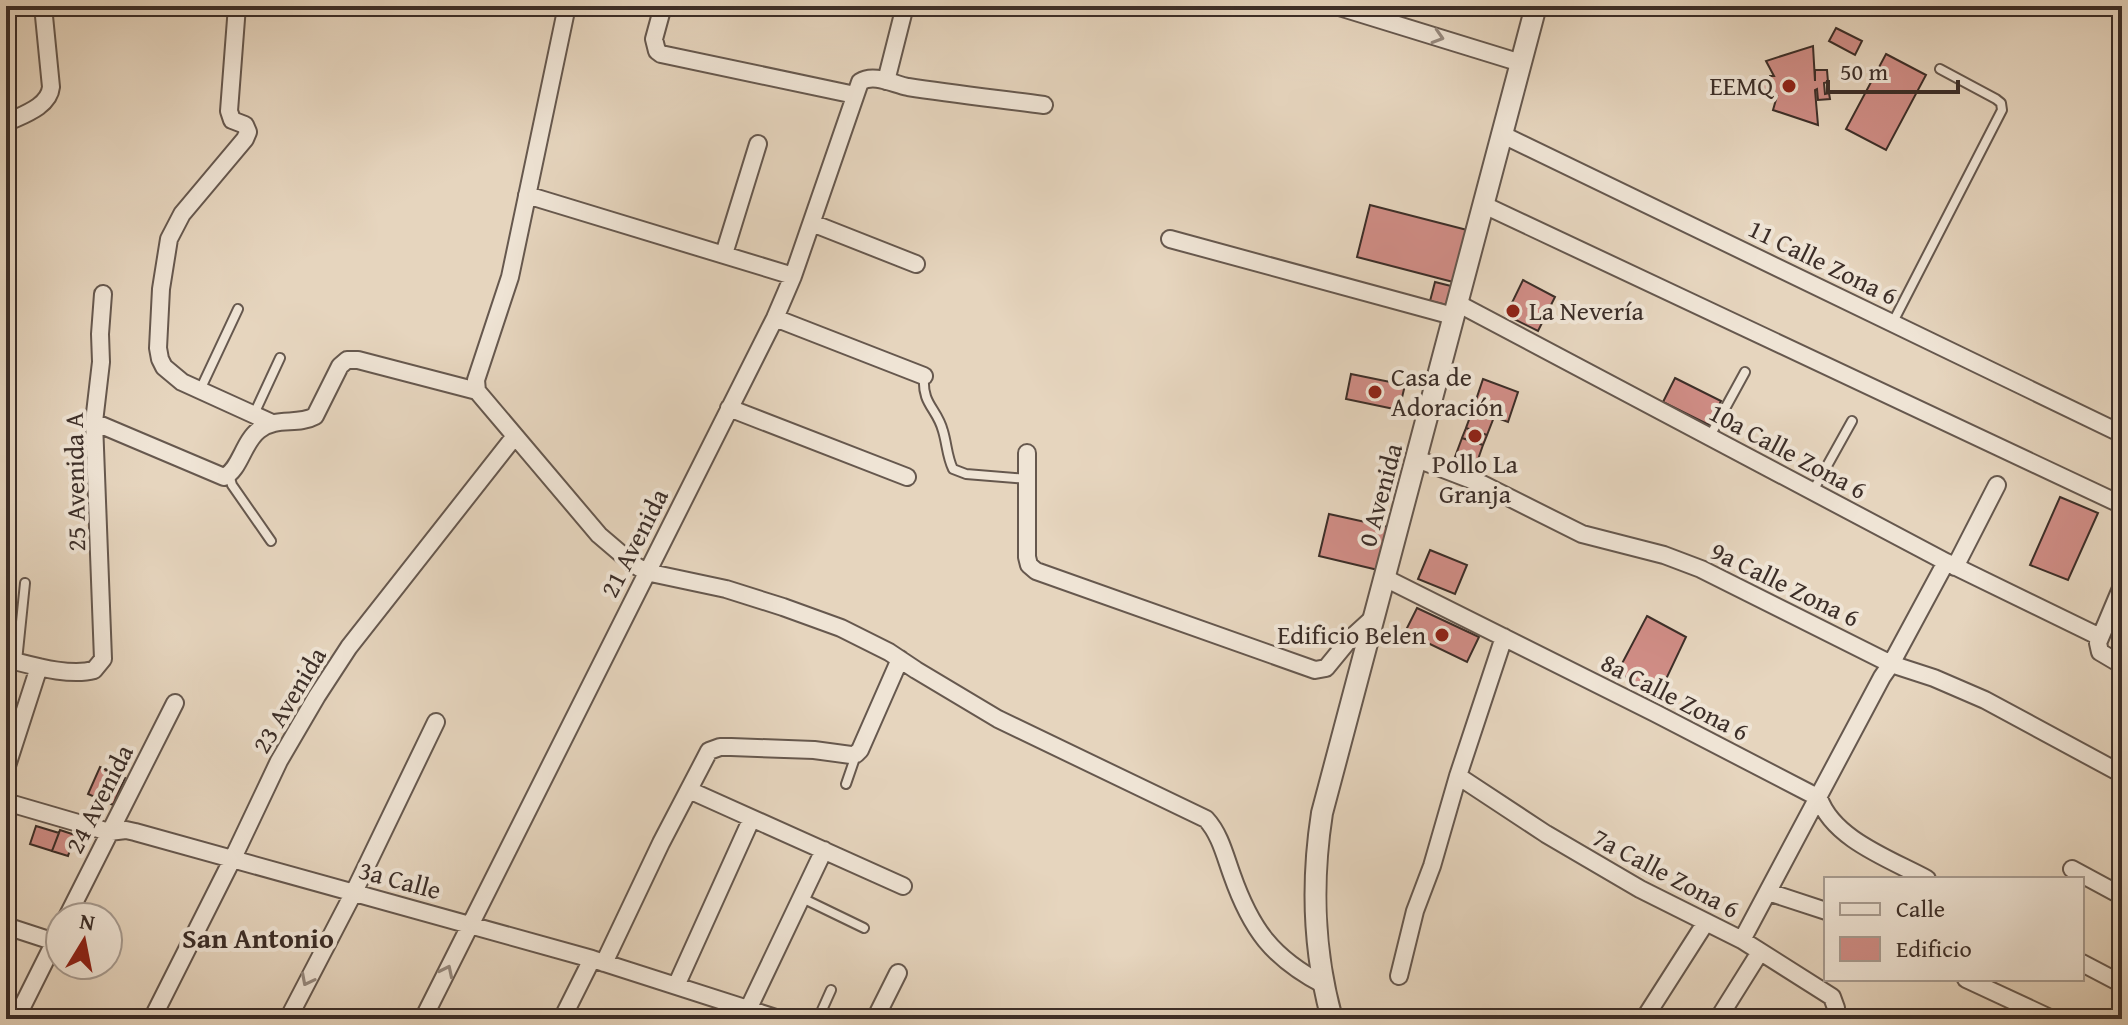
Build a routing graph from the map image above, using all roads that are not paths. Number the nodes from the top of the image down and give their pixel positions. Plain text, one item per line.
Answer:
1 (43, 6) edge
2 (237, 6) edge
3 (567, 6) edge
4 (663, 6) edge
5 (905, 6) edge
6 (1336, 6) edge
7 (1536, 6) edge
8 (1521, 63) junction
9 (1940, 69) dead end
10 (886, 81) junction
11 (855, 95) junction
12 (1044, 105) dead end
13 (6, 123) edge
14 (1503, 135) junction
15 (758, 144) dead end
16 (527, 195) junction
17 (1484, 205) junction
18 (812, 223) junction
19 (1170, 239) dead end
20 (724, 254) junction
21 (916, 264) dead end
22 (793, 276) junction
23 (103, 294) dead end
24 (238, 309) dead end
25 (1455, 310) junction
26 (775, 318) junction
27 (1893, 322) junction
28 (280, 358) dead end
29 (1745, 372) dead end
30 (924, 376) joint
31 (200, 390) junction
32 (477, 391) junction
33 (729, 408) junction
34 (254, 414) junction
35 (1852, 421) dead end
36 (94, 422) junction
37 (270, 422) junction
38 (2122, 434) edge
39 (515, 436) junction
40 (1709, 437) junction
41 (1027, 453) dead end
42 (1417, 459) junction
43 (229, 475) junction
44 (907, 477) dead end
45 (1027, 479) junction
46 (1997, 485) dead end
47 (1813, 491) junction
48 (2122, 505) edge
49 (271, 541) dead end
50 (1951, 565) junction
51 (646, 572) junction
52 (1385, 578) junction
53 (25, 583) dead end
54 (2122, 586) edge
55 (1372, 619) junction
56 (1504, 637) junction
57 (2099, 642) junction
58 (900, 659) junction
59 (11, 660) edge
60 (1891, 664) junction
61 (2122, 665) edge
62 (39, 667) junction
63 (175, 703) dead end
64 (436, 722) dead end
65 (856, 754) junction
66 (6, 769) edge
67 (2122, 774) edge
68 (1458, 776) junction
69 (846, 784) dead end
70 (689, 790) junction
71 (1819, 798) junction
72 (6, 802) edge
73 (751, 820) junction
74 (109, 832) junction
75 (824, 850) junction
76 (233, 858) junction
77 (2072, 869) dead end
78 (1923, 877) edge
79 (903, 886) dead end
80 (354, 892) junction
81 (1768, 892) junction
82 (2122, 896) edge
83 (801, 898) junction
84 (75, 901) edge
85 (1824, 910) edge
86 (1706, 922) junction
87 (470, 924) junction
88 (6, 926) edge
89 (864, 928) dead end
90 (44, 933) edge
91 (1742, 940) junction
92 (1760, 952) junction
93 (598, 961) junction
94 (44, 962) edge
95 (2084, 964) edge
96 (898, 973) dead end
97 (1399, 976) dead end
98 (1970, 981) edge
99 (2122, 984) edge
100 (676, 986) junction
101 (831, 990) dead end
102 (1328, 1006) edge
103 (745, 1014) edge
104 (16, 1019) edge
105 (152, 1019) edge
106 (288, 1019) edge
107 (423, 1019) edge
108 (562, 1019) edge
109 (779, 1019) edge
110 (818, 1019) edge
111 (875, 1019) edge
112 (1644, 1019) edge
113 (1718, 1019) edge
114 (1830, 1019) edge
115 (2052, 1019) edge

1 - 13 street
2 - 31 street
3 - 16 street
4 - 11 street
5 - 10 street
6 -> 8 street
7 - 8 street, 0 Avenida
8 - 14 street, 0 Avenida
9 - 27 lane
10 - 11 street, 21 Avenida
10 - 12 street
11 - 18 street, 21 Avenida
14 - 17 street, 0 Avenida
14 - 27 street, 11 Calle Zona 6
15 - 20 street
16 - 20 street
16 - 32 street
17 - 25 street, 0 Avenida
17 - 48 street
18 - 21 street
18 - 22 street, 21 Avenida
19 - 25 street, 10a Calle Zona 6
20 - 22 street
22 - 26 street, 21 Avenida
23 - 36 street, 25 Avenida A
24 - 31 lane
25 - 40 street, 10a Calle Zona 6
25 - 42 street, 0 Avenida
26 - 30 street
26 - 33 street, 21 Avenida
27 - 38 street, 11 Calle Zona 6
28 - 34 lane
29 - 40 lane
30 - 45 lane
31 - 34 street
32 - 37 street
32 - 39 street
33 - 44 street
33 - 51 street, 21 Avenida
34 - 37 street
35 - 47 lane
36 - 43 street
36 - 62 street, 25 Avenida A
37 - 43 street
39 - 51 street
39 - 76 street, 23 Avenida
40 - 47 street, 10a Calle Zona 6
41 - 45 street
42 - 52 street, 0 Avenida
42 - 60 street, 9a Calle Zona 6
43 - 49 lane
45 - 55 street
46 - 50 street
47 - 50 street, 10a Calle Zona 6
50 - 57 street, 10a Calle Zona 6
50 - 60 street
51 - 58 street
51 - 87 street, 21 Avenida
52 - 55 street, 0 Avenida
52 - 56 street, 8a Calle Zona 6
53 - 59 lane
54 - 57 street
55 - 102 street, 0 Avenida
56 - 68 street
56 - 71 street, 8a Calle Zona 6
57 - 61 street, 10a Calle Zona 6
58 - 65 street
58 - 102 street
59 - 62 street
60 - 67 street, 9a Calle Zona 6
60 - 71 street
62 - 66 street
63 - 74 street, 24 Avenida
64 - 80 street
65 - 69 lane
65 - 70 street
68 - 86 street, 7a Calle Zona 6
68 - 97 street
70 - 73 street
70 - 93 street
71 - 78 street, 8a Calle Zona 6
71 - 81 street
72 - 74 street, 3a Calle
73 - 75 street
73 - 100 street
74 - 76 street, 3a Calle
74 - 84 street, 24 Avenida
75 - 79 street
75 - 83 street
76 - 80 street, 3a Calle
76 - 105 street, 23 Avenida
77 - 82 street
80 - 87 street, 3a Calle
80 -> 106 street
81 - 85 street
81 - 91 street
83 - 89 lane
83 - 103 street
86 - 91 street, 7a Calle Zona 6
86 - 112 street
87 - 93 street, 3a Calle
107 -> 87 street, 21 Avenida
88 - 90 street
91 - 92 street, 7a Calle Zona 6
92 - 113 street
92 - 114 street, 7a Calle Zona 6
93 - 100 street, 3a Calle
93 - 108 street
94 - 104 street
95 - 99 street
96 - 111 street
98 - 115 street
100 - 103 street, 3a Calle
101 - 110 lane
103 - 109 street, 3a Calle

